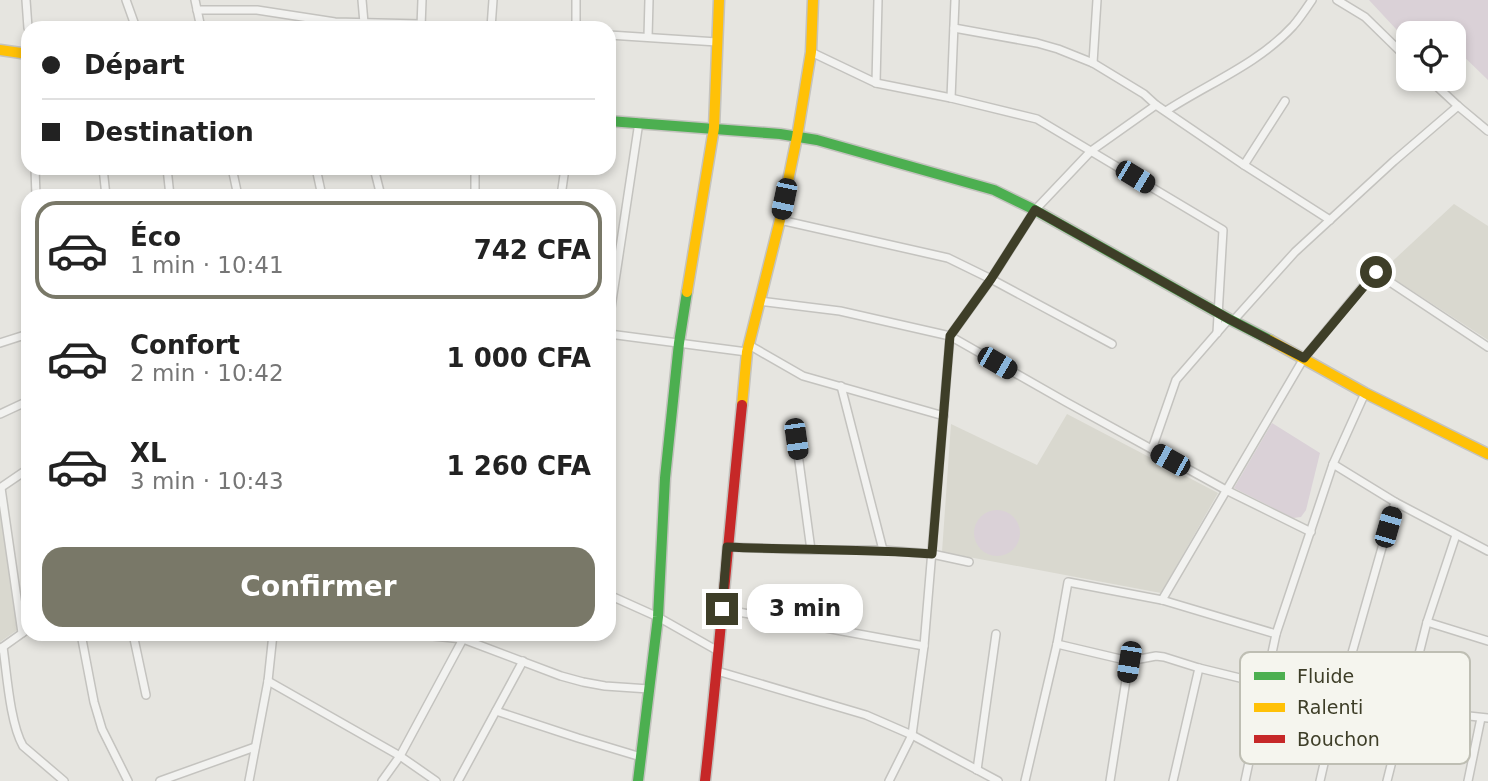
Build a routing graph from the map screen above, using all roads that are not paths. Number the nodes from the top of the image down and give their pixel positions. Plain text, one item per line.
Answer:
1 (26, 0) edge
2 (126, 0) edge
3 (195, 0) edge
4 (362, 0) edge
5 (422, 0) edge
6 (493, 0) edge
7 (576, 0) edge
8 (649, 0) edge
9 (719, 0) edge
10 (813, 0) edge
11 (878, 0) edge
12 (955, 0) edge
13 (1097, 0) edge
14 (1312, 0) edge
15 (1337, 0) edge
16 (197, 10) junction
17 (28, 21) edge
18 (134, 21) edge
19 (199, 21) edge
20 (323, 21) edge
21 (364, 21) edge
22 (421, 21) edge
23 (491, 21) edge
24 (576, 21) edge
25 (954, 28) junction
26 (616, 35) edge
27 (648, 37) junction
28 (717, 42) junction
29 (1396, 48) edge
30 (0, 50) edge
31 (811, 52) junction
32 (21, 53) edge
33 (1093, 63) junction
34 (876, 83) junction
35 (1442, 91) edge
36 (951, 98) junction
37 (1285, 101) dead end
38 (1157, 105) junction
39 (1458, 106) junction
40 (1166, 111) junction
41 (616, 121) edge
42 (639, 122) junction
43 (714, 128) junction
44 (1488, 131) edge
45 (797, 137) junction
46 (1091, 151) junction
47 (1244, 165) junction
48 (1035, 210) junction
49 (780, 220) junction
50 (1331, 220) junction
51 (616, 275) edge
52 (991, 279) junction
53 (759, 301) junction
54 (1218, 312) junction
55 (1231, 320) junction
56 (1217, 333) junction
57 (616, 335) edge
58 (21, 336) edge
59 (950, 336) junction
60 (0, 342) edge
61 (679, 343) junction
62 (1112, 344) dead end
63 (1488, 346) edge
64 (748, 349) junction
65 (1304, 358) junction
66 (841, 386) junction
67 (1365, 393) junction
68 (21, 404) edge
69 (0, 414) edge
70 (944, 416) junction
71 (796, 439) dead end
72 (1152, 449) junction
73 (1488, 454) edge
74 (1333, 464) junction
75 (21, 474) edge
76 (0, 488) edge
77 (1226, 490) junction
78 (1395, 502) junction
79 (1311, 533) junction
80 (1457, 535) junction
81 (727, 547) junction
82 (811, 550) junction
83 (883, 550) junction
84 (1488, 551) edge
85 (932, 554) junction
86 (969, 562) dead end
87 (616, 599) edge
88 (1162, 600) junction
89 (21, 608) edge
90 (722, 609) junction
91 (658, 617) junction
92 (1427, 622) junction
93 (21, 634) edge
94 (996, 634) dead end
95 (1276, 634) junction
96 (82, 641) edge
97 (134, 641) edge
98 (272, 641) edge
99 (460, 641) edge
100 (475, 641) edge
101 (1488, 642) edge
102 (1057, 643) junction
103 (924, 646) junction
104 (1, 648) edge
105 (718, 651) junction
106 (1272, 652) edge
107 (1352, 652) edge
108 (1420, 652) edge
109 (523, 661) junction
110 (1129, 662) junction
111 (1199, 668) junction
112 (718, 671) junction
113 (1240, 678) edge
114 (268, 681) junction
115 (649, 689) junction
116 (146, 695) dead end
117 (496, 711) junction
118 (1485, 718) edge
119 (912, 735) junction
120 (255, 747) junction
121 (400, 756) junction
122 (640, 757) junction
123 (1392, 764) edge
124 (977, 770) junction
125 (64, 781) edge
126 (128, 781) edge
127 (160, 781) edge
128 (249, 781) edge
129 (382, 781) edge
130 (436, 781) edge
131 (458, 781) edge
132 (638, 781) edge
133 (705, 781) edge
134 (889, 781) edge
135 (998, 781) edge
136 (1026, 781) edge
137 (1110, 781) edge
138 (1173, 781) edge
139 (1387, 781) edge
140 (1468, 781) edge

1 - 17 street
2 - 18 street
3 - 16 street
4 - 21 street
5 - 22 street
6 - 23 street
7 - 24 street
8 - 27 street
9 - 28 street
10 - 31 street
11 - 34 street
12 - 25 street
13 - 33 street
14 - 40 street
15 - 29 street
16 - 19 street
16 - 20 street
25 - 33 street
25 - 36 street
26 - 27 street
27 - 28 street
28 - 43 street
30 - 32 street
31 - 34 street
31 - 45 street
33 - 38 street
34 - 36 street
35 - 39 street
36 - 46 street
37 - 47 street
38 - 40 street
38 - 46 street
39 - 44 street
39 - 50 street
40 - 47 street
41 - 42 street
42 - 43 street
42 - 51 street
43 - 45 street
43 - 61 street
45 - 48 street
45 - 49 street
46 - 48 street
46 - 54 street
47 - 50 street
48 - 52 street
48 - 54 street
49 - 52 street
49 - 53 street
50 - 55 street
52 - 59 street
52 - 62 street
53 - 59 street
53 - 64 street
54 - 55 street
54 - 56 street
55 - 56 street
55 - 65 street
56 - 72 street
57 - 61 street
58 - 60 street
59 - 70 street
59 - 72 street
61 - 64 street
61 - 91 street
63 - 65 street
64 - 66 street
64 - 81 street
65 - 67 street
65 - 77 street
66 - 70 street
66 - 83 street
67 - 73 street
67 - 74 street
68 - 69 street
70 - 85 street
71 - 82 street
72 - 77 street
74 - 78 street
74 - 79 street
75 - 76 street
76 - 89 street
77 - 79 street
77 - 88 street
78 - 80 street
78 - 107 street
79 - 95 street
80 - 84 street
80 - 92 street
81 - 82 street
81 - 90 street
82 - 83 street
83 - 85 street
85 - 86 street
85 - 103 street
87 - 91 street
88 - 95 street
88 - 102 street
90 - 103 street
90 - 105 street
91 - 105 street
91 - 115 street
92 - 101 street
92 - 108 street
93 - 104 street
94 - 124 street
95 - 106 street
96 - 126 street
97 - 116 street
98 - 114 street
99 - 121 street
100 - 109 street
102 - 110 street
102 - 136 street
103 - 119 street
104 - 125 street
105 - 112 street
109 - 115 street
109 - 117 street
110 - 111 street
110 - 137 street
111 - 113 street
111 - 138 street
112 - 119 street
112 - 133 street
114 - 120 street
114 - 121 street
115 - 122 street
117 - 122 street
117 - 131 street
118 - 140 street
119 - 124 street
119 - 134 street
120 - 127 street
120 - 128 street
121 - 129 street
121 - 130 street
122 - 132 street
123 - 139 street
124 - 135 street

